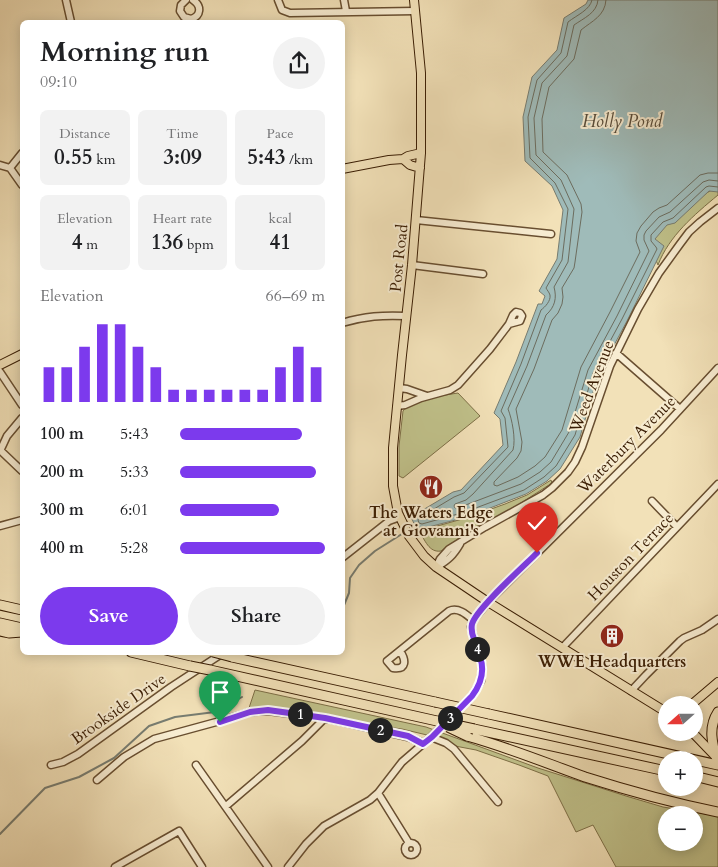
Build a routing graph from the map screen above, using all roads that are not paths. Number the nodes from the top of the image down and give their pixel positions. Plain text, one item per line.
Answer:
1 (66, 0) edge
2 (186, 0) edge
3 (193, 0) edge
4 (278, 0) edge
5 (344, 0) edge
6 (414, 0) edge
7 (415, 11) junction
8 (346, 12) junction
9 (71, 20) edge
10 (194, 20) edge
11 (421, 153) junction
12 (20, 156) edge
13 (403, 159) junction
14 (0, 165) edge
15 (10, 168) junction
16 (345, 168) edge
17 (420, 168) junction
18 (20, 182) edge
19 (717, 211) edge
20 (416, 220) junction
21 (551, 234) dead end
22 (412, 265) junction
23 (483, 274) dead end
24 (406, 316) junction
25 (345, 322) edge
26 (509, 324) dead end
27 (616, 353) junction
28 (20, 355) edge
29 (0, 365) edge
30 (718, 368) edge
31 (0, 372) edge
32 (398, 388) junction
33 (428, 396) junction
34 (20, 402) edge
35 (397, 406) junction
36 (680, 409) junction
37 (20, 420) edge
38 (0, 451) edge
39 (20, 469) edge
40 (718, 484) edge
41 (652, 501) dead end
42 (400, 519) junction
43 (20, 521) edge
44 (0, 526) edge
45 (677, 527) junction
46 (345, 556) edge
47 (436, 567) junction
48 (488, 602) junction
49 (0, 604) edge
50 (20, 609) edge
51 (718, 619) edge
52 (473, 620) junction
53 (0, 623) edge
54 (20, 628) edge
55 (0, 631) edge
56 (20, 632) edge
57 (562, 648) junction
58 (400, 651) dead end
59 (144, 655) edge
60 (228, 655) edge
61 (718, 682) edge
62 (631, 692) junction
63 (702, 696) edge
64 (658, 707) edge
65 (718, 712) edge
66 (325, 718) junction
67 (470, 733) junction
68 (432, 737) junction
69 (700, 741) edge
70 (423, 744) junction
71 (717, 760) edge
72 (196, 765) dead end
73 (51, 766) dead end
74 (658, 769) edge
75 (703, 778) edge
76 (98, 780) dead end
77 (718, 782) edge
78 (378, 793) junction
79 (498, 802) dead end
80 (226, 806) junction
81 (718, 812) edge
82 (409, 843) dead end
83 (114, 867) edge
84 (202, 867) edge
85 (268, 867) edge
86 (288, 867) edge

1 - 9 street
2 - 10 street
3 - 10 street
4 - 8 street
5 - 8 street
6 - 7 main road, Post Road
7 - 8 street
7 - 11 main road, Post Road
11 - 13 main road
11 - 17 main road, Post Road
12 - 15 street
13 - 16 main road
13 - 17 main road
14 - 15 street
15 - 18 street
17 - 20 main road, Post Road
19 - 27 street, Weed Avenue
20 - 21 street
20 - 22 main road, Post Road
22 - 23 street
22 - 24 main road, Post Road
24 - 25 street
24 - 32 main road, Post Road
26 - 33 street
27 - 36 street
27 - 47 street, Weed Avenue
28 - 29 main road
30 - 36 street, Waterbury Avenue
31 - 34 street
32 - 33 street
32 - 35 main road, Post Road
33 - 35 street
35 - 42 main road, Post Road
36 - 48 street, Waterbury Avenue
37 - 38 street
38 - 39 street
40 - 45 street, Houston Terrace
41 - 45 street
42 - 46 street
42 - 47 main road, Post Road
43 - 44 street
45 - 57 street, Houston Terrace
47 - 48 main road, Post Road
48 - 52 street, Waterbury Avenue
48 - 57 main road, Post Road
49 - 50 highway
51 - 62 street
52 - 58 street
52 - 68 street
53 - 54 highway
55 - 56 highway
57 - 62 main road, Post Road
59 - 67 highway, bridge
60 - 71 highway, bridge
60 - 73 street, Brookside Drive
61 - 63 main road
62 - 64 main road, Post Road
65 - 71 highway
66 - 70 street
66 - 76 street
66 - 80 street
67 - 74 highway
67 - 81 highway
68 - 70 street
68 - 79 street
69 - 71 main road
70 - 78 street
72 - 80 street
75 - 77 highway
78 - 82 street
78 - 86 street
80 - 85 street
83 - 84 street

